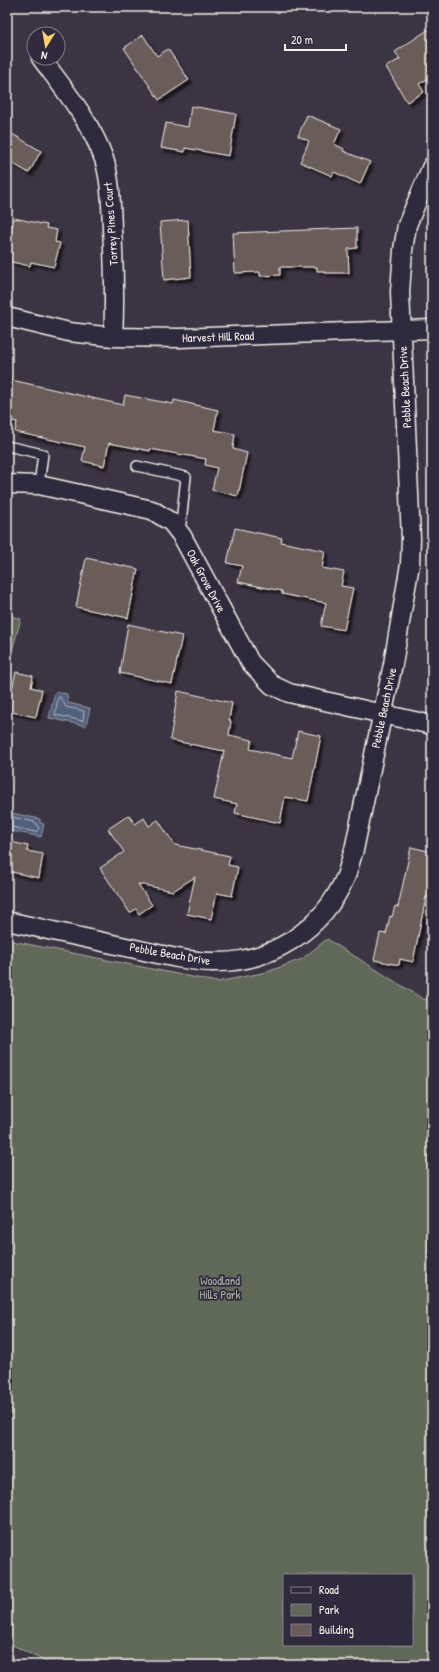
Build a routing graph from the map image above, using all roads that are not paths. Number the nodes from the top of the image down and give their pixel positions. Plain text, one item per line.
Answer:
1 (47, 66) edge
2 (432, 166) edge
3 (7, 317) edge
4 (402, 329) junction
5 (432, 329) edge
6 (113, 338) junction
7 (7, 446) edge
8 (137, 466) dead end
9 (7, 484) edge
10 (39, 485) junction
11 (180, 534) junction
12 (383, 713) junction
13 (432, 725) edge
14 (7, 921) edge

1 - 6 street, Torrey Pines Court
2 - 4 street, Pebble Beach Drive
3 - 6 street, Harvest Hill Road
4 - 5 street, Harvest Hill Road
4 - 6 street, Harvest Hill Road
4 - 12 street, Pebble Beach Drive
7 - 10 lane
8 - 11 lane
9 - 10 street, Oak Grove Drive
10 - 11 street, Oak Grove Drive
11 - 12 street, Oak Grove Drive
12 - 13 street, Oak Grove Drive
12 - 14 street, Pebble Beach Drive

